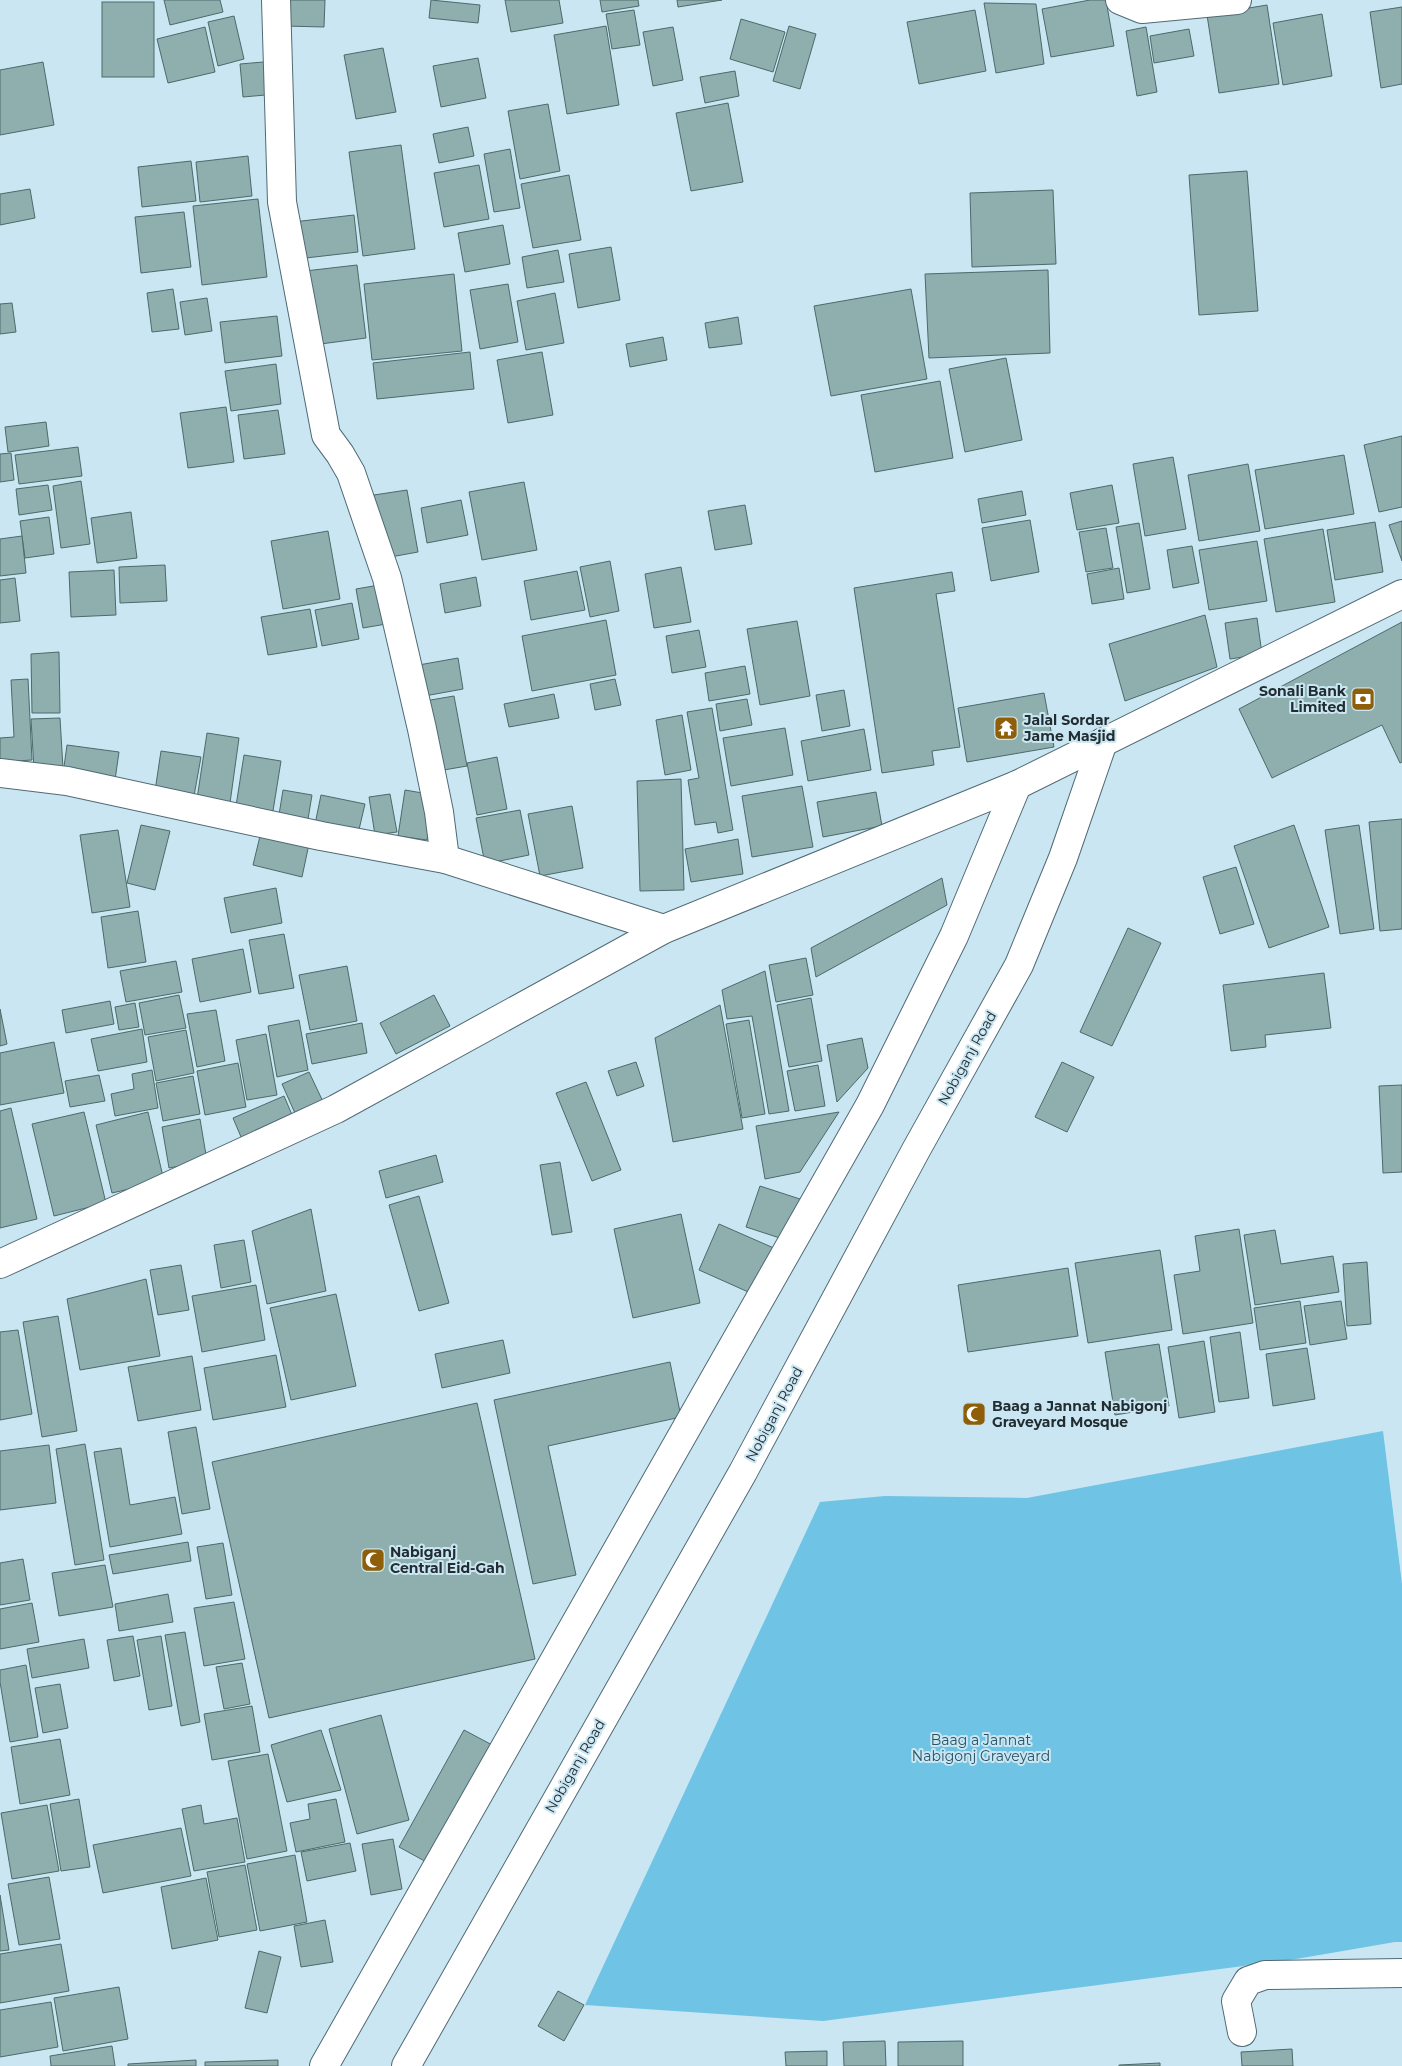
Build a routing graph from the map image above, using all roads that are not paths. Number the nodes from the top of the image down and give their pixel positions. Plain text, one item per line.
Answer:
1 (276, 0) edge
2 (1120, 0) edge
3 (1237, 0) edge
4 (1402, 594) edge
5 (1103, 742) junction
6 (0, 773) edge
7 (1017, 785) junction
8 (445, 859) junction
9 (664, 929) junction
10 (0, 1264) edge
11 (1402, 1973) edge
12 (1242, 2032) dead end
13 (324, 2066) edge
14 (406, 2066) edge

1 - 8 main road
2 - 3 main road
4 - 5 main road
5 - 7 main road
5 - 14 main road, Nobiganj Road
6 - 8 main road
7 - 9 main road
7 - 13 main road
8 - 9 main road
9 - 10 main road
11 - 12 main road

